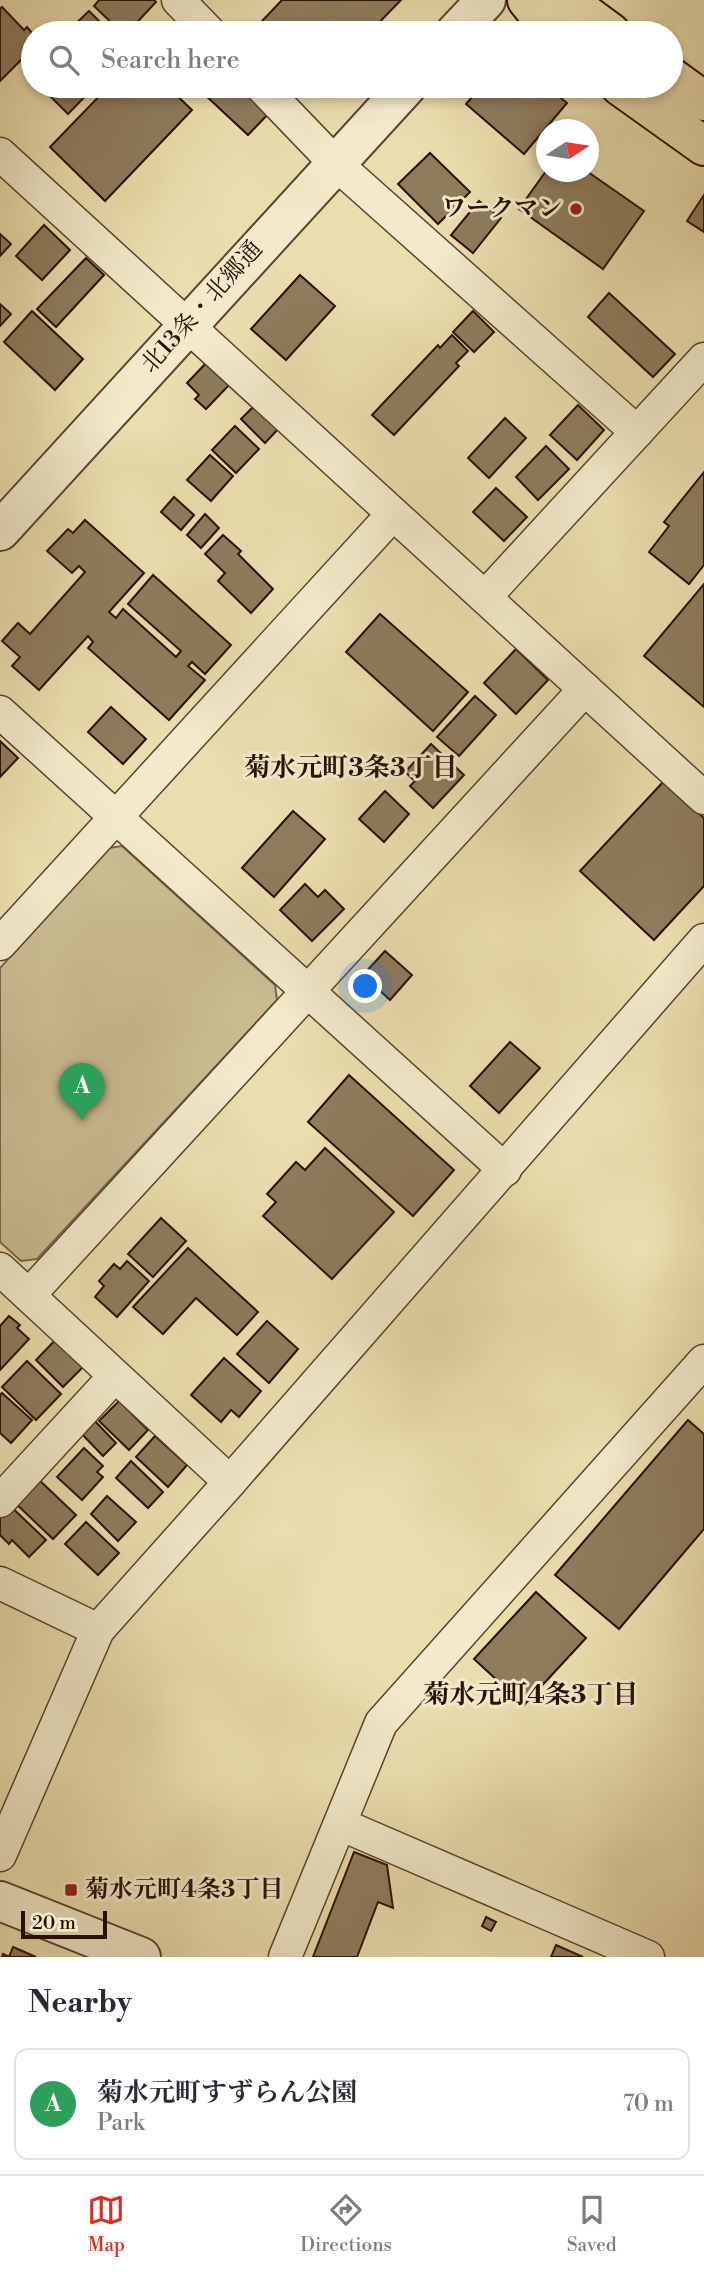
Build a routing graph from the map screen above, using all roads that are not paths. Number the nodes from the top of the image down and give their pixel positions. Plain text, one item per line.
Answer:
1 (178, 0) edge
2 (486, 0) edge
3 (527, 0) edge
4 (556, 0) edge
5 (198, 21) edge
6 (467, 21) edge
7 (544, 21) edge
8 (595, 21) edge
9 (683, 85) edge
10 (273, 98) edge
11 (396, 98) edge
12 (637, 98) edge
13 (704, 100) edge
14 (704, 146) edge
15 (0, 154) edge
16 (335, 163) junction
17 (186, 325) junction
18 (704, 359) edge
19 (637, 432) junction
20 (393, 514) junction
21 (0, 531) edge
22 (485, 597) junction
23 (585, 689) junction
24 (0, 712) edge
25 (704, 798) edge
26 (115, 816) junction
27 (704, 940) edge
28 (0, 944) edge
29 (309, 992) junction
30 (505, 1170) junction
31 (0, 1269) edge
32 (29, 1296) junction
33 (114, 1377) junction
34 (698, 1379) edge
35 (230, 1482) junction
36 (0, 1501) edge
37 (0, 1583) edge
38 (98, 1630) junction
39 (340, 1824) junction
40 (0, 1855) edge
41 (0, 1901) edge
42 (141, 1957) edge
43 (285, 1957) edge
44 (648, 1957) edge

1 - 5 street
2 - 6 street
3 - 7 main road
4 - 8 main road
9 - 13 main road
10 - 16 street
11 - 16 street, 北13条・北郷通
12 - 14 main road
15 - 17 street
16 - 17 street, 北13条・北郷通
16 - 19 street
17 - 20 street
17 - 21 street, 北13条・北郷通
18 - 19 street
19 - 22 street
20 - 22 street
20 - 26 street
22 - 23 street
23 - 25 street
23 - 29 street
24 - 26 street
26 - 28 street
26 - 29 street
27 - 30 street
29 - 30 street
29 - 32 street
30 - 35 street
31 - 32 street
32 - 33 street
33 - 35 street
33 - 36 street
34 - 39 street
35 - 38 street
37 - 38 street
38 - 40 street
39 - 43 street
39 - 44 street
41 - 42 street

